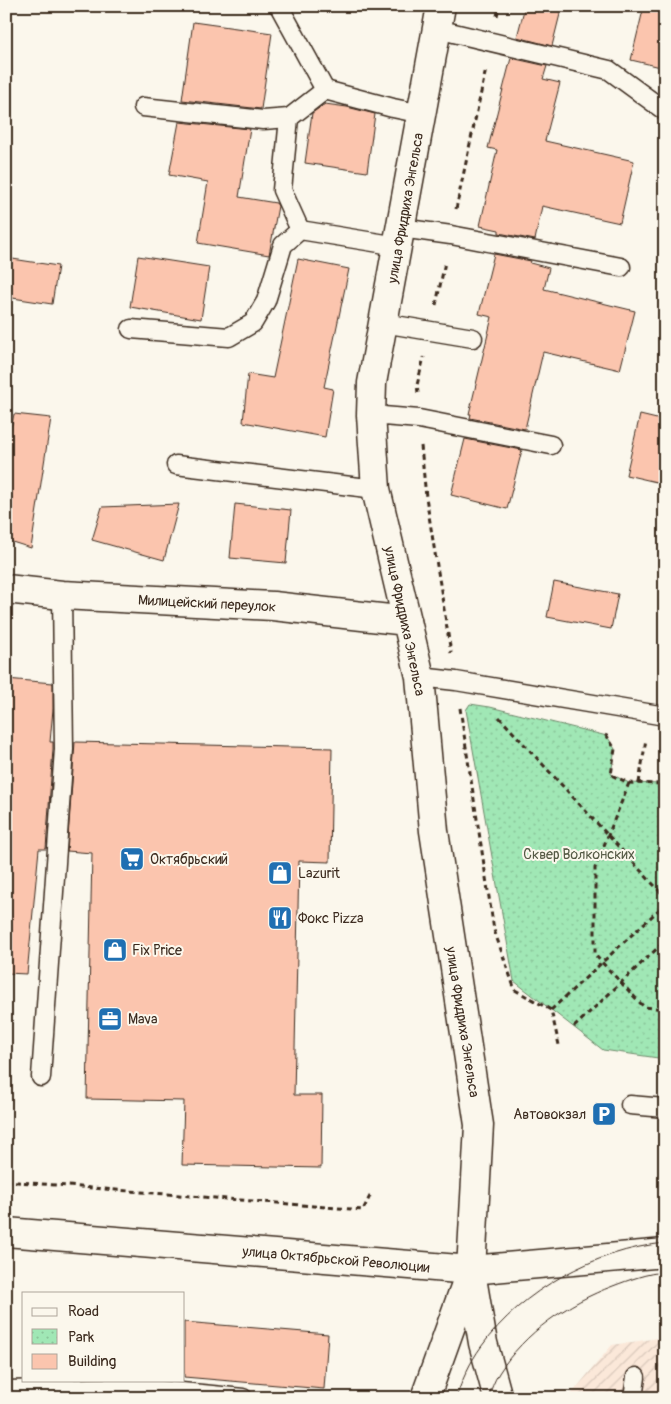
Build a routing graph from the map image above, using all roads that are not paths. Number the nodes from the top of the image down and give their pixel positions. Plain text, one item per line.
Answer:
1 (280, 6) edge
2 (439, 18) edge
3 (325, 90) junction
4 (143, 107) dead end
5 (665, 111) edge
6 (422, 114) junction
7 (289, 118) junction
8 (300, 230) junction
9 (399, 237) junction
10 (621, 267) dead end
11 (383, 324) junction
12 (131, 329) dead end
13 (473, 338) dead end
14 (371, 416) junction
15 (551, 445) dead end
16 (176, 464) dead end
17 (376, 489) junction
18 (6, 589) edge
19 (62, 595) junction
20 (407, 621) junction
21 (420, 677) junction
22 (657, 714) edge
23 (41, 1077) dead end
24 (630, 1105) dead end
25 (665, 1108) edge
26 (6, 1232) edge
27 (665, 1253) edge
28 (471, 1270) junction
29 (636, 1376) dead end
30 (6, 1390) edge
31 (243, 1398) edge
32 (425, 1398) edge
33 (498, 1398) edge
34 (632, 1398) edge

1 - 3 lane
2 - 5 lane
2 - 6 street, улица Фридриха Энгельса
3 - 6 lane
3 - 7 lane
4 - 7 lane
6 - 9 street, улица Фридриха Энгельса
7 - 8 lane
8 - 9 lane
8 - 12 lane
9 - 10 lane
9 - 11 street, улица Фридриха Энгельса
11 - 13 lane
11 - 14 street, улица Фридриха Энгельса
14 - 15 lane
14 - 17 street, улица Фридриха Энгельса
16 - 17 lane
17 - 20 street, улица Фридриха Энгельса
18 - 19 street, Милицейский переулок
19 - 20 street, Милицейский переулок
19 - 23 lane
20 - 21 street, улица Фридриха Энгельса
21 - 22 lane
21 - 28 street, улица Фридриха Энгельса
24 - 25 lane
26 - 28 street, улица Октябрьской Революции
27 - 28 street, улица Октябрьской Революции
28 - 32 street, улица Фридриха Энгельса
28 - 33 street, улица Фридриха Энгельса
29 - 34 lane
30 - 31 lane

